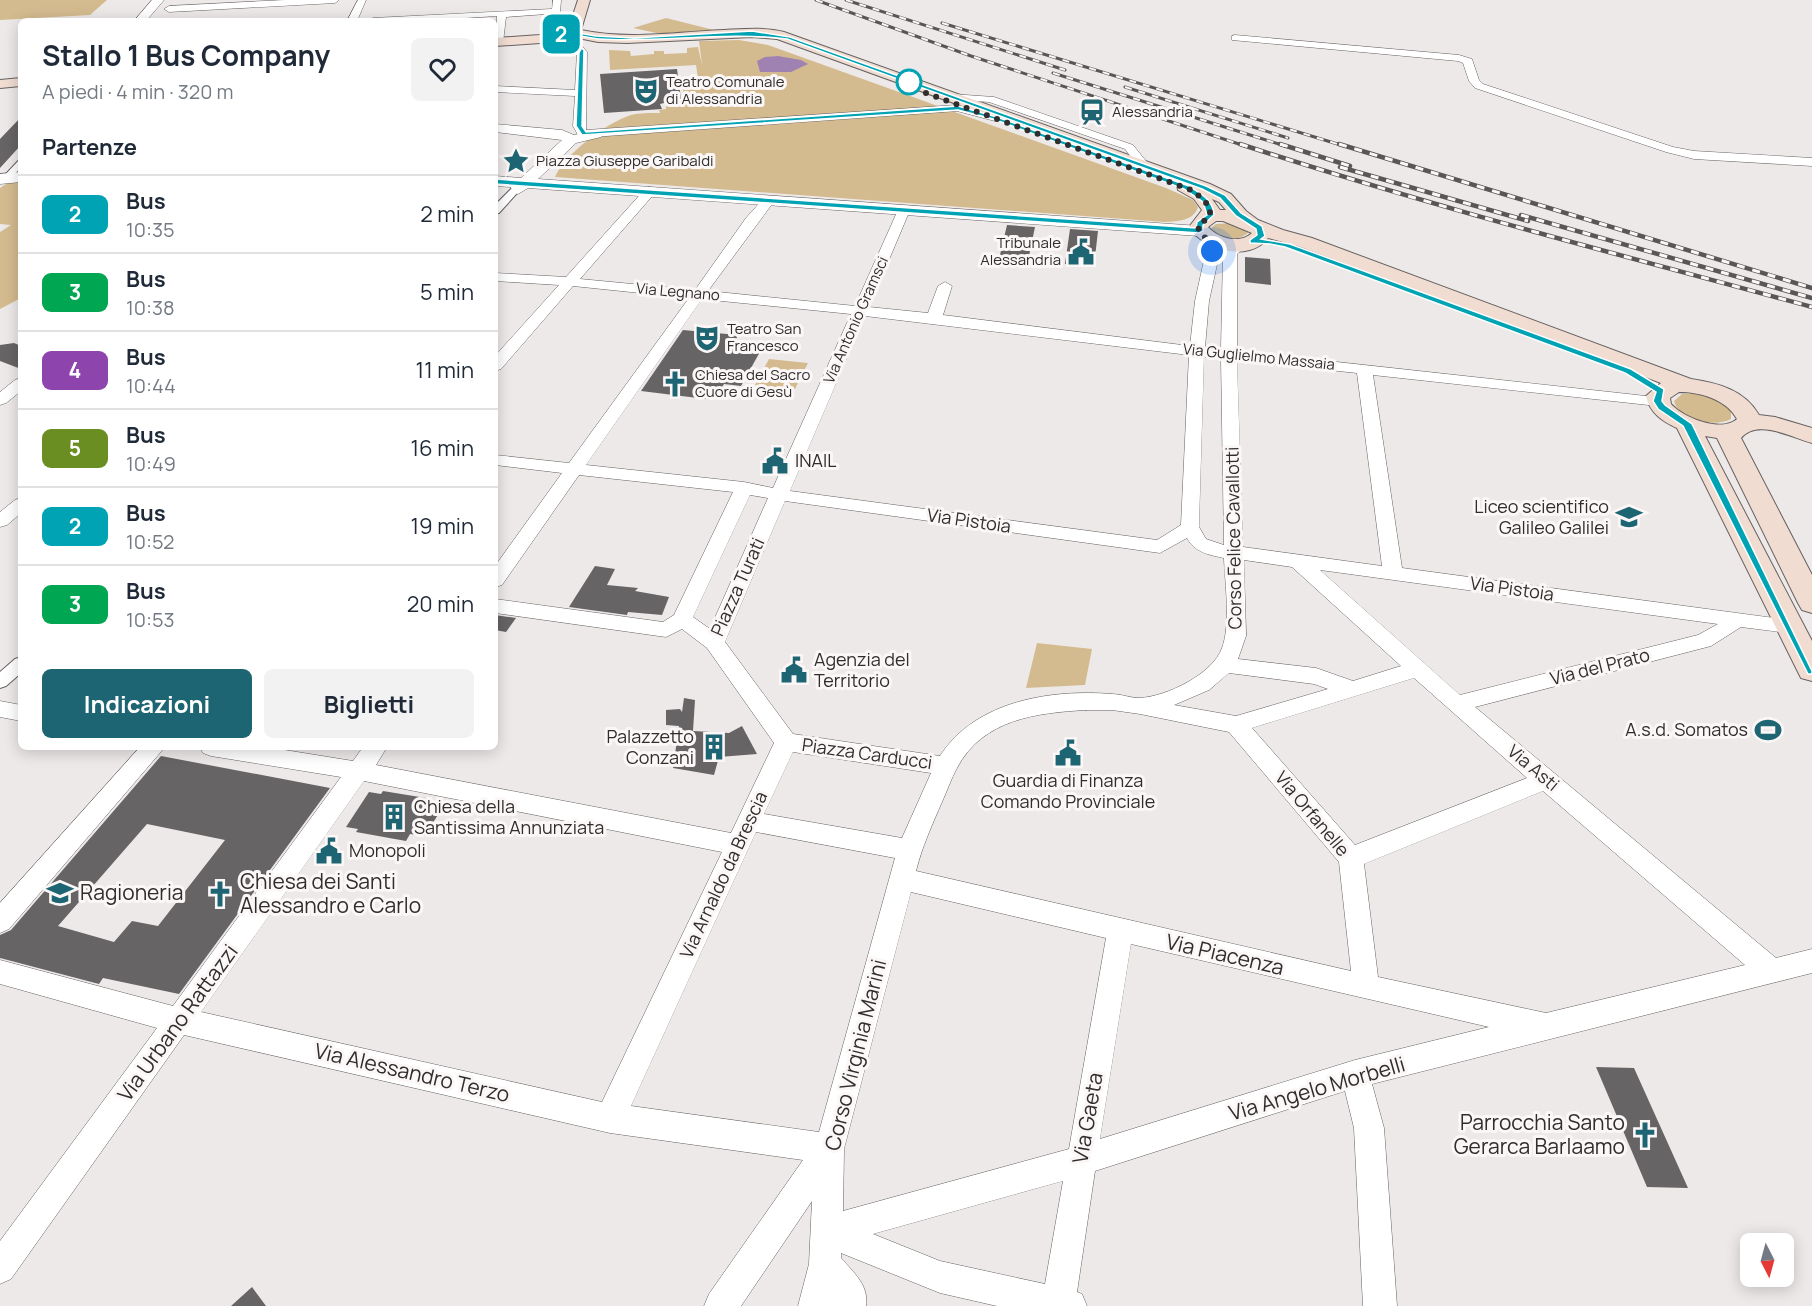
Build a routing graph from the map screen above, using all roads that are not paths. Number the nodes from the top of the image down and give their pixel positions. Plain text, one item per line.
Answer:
1 (158, 0) edge
2 (335, 0) edge
3 (362, 0) edge
4 (557, 0) edge
5 (584, 0) edge
6 (173, 4) edge
7 (483, 4) dead end
8 (249, 6) edge
9 (502, 14) junction
10 (143, 18) edge
11 (161, 18) edge
12 (353, 18) edge
13 (428, 18) edge
14 (498, 36) edge
15 (1235, 38) dead end
16 (555, 39) junction
17 (583, 41) junction
18 (498, 47) edge
19 (18, 71) edge
20 (0, 72) edge
21 (18, 82) edge
22 (0, 84) edge
23 (498, 89) edge
24 (579, 93) junction
25 (951, 97) junction
26 (995, 118) junction
27 (579, 126) junction
28 (498, 128) edge
29 (544, 132) junction
30 (596, 134) junction
31 (570, 141) junction
32 (1108, 159) junction
33 (1137, 160) junction
34 (1812, 162) edge
35 (18, 166) edge
36 (7, 179) edge
37 (498, 182) edge
38 (532, 183) junction
39 (650, 191) junction
40 (769, 200) junction
41 (498, 209) edge
42 (904, 210) junction
43 (1205, 229) junction
44 (1250, 233) junction
45 (498, 277) edge
46 (571, 282) junction
47 (945, 286) dead end
48 (700, 294) junction
49 (860, 310) junction
50 (934, 318) junction
51 (1196, 351) junction
52 (1229, 355) junction
53 (498, 363) edge
54 (1364, 368) junction
55 (18, 385) edge
56 (1690, 386) junction
57 (1659, 396) junction
58 (0, 400) edge
59 (1741, 420) junction
60 (1687, 424) junction
61 (1812, 435) edge
62 (498, 460) edge
63 (574, 470) junction
64 (744, 488) junction
65 (779, 495) junction
66 (1190, 527) junction
67 (1235, 553) junction
68 (1298, 561) junction
69 (1393, 574) junction
70 (498, 576) edge
71 (1812, 603) edge
72 (498, 606) edge
73 (682, 619) junction
74 (1738, 619) junction
75 (1790, 626) junction
76 (714, 643) junction
77 (1225, 665) junction
78 (18, 666) edge
79 (1418, 669) junction
80 (1812, 670) edge
81 (0, 682) edge
82 (1354, 690) junction
83 (1456, 704) junction
84 (1140, 706) junction
85 (0, 710) edge
86 (18, 713) edge
87 (1236, 725) junction
88 (786, 742) junction
89 (151, 750) edge
90 (229, 750) edge
91 (374, 750) edge
92 (946, 766) junction
93 (358, 771) junction
94 (1547, 780) junction
95 (749, 820) junction
96 (739, 845) junction
97 (909, 850) junction
98 (1351, 858) junction
99 (902, 879) junction
100 (0, 921) edge
101 (1120, 931) junction
102 (1812, 961) edge
103 (1772, 971) junction
104 (0, 972) edge
105 (1366, 987) junction
106 (180, 1021) junction
107 (1550, 1027) junction
108 (1355, 1074) junction
109 (610, 1118) junction
110 (829, 1149) junction
111 (1080, 1161) junction
112 (826, 1231) junction
113 (825, 1264) junction
114 (1, 1266) edge
115 (721, 1306) edge
116 (815, 1306) edge
117 (849, 1306) edge
118 (1064, 1306) edge
119 (1380, 1306) edge

1 - 10 street
2 - 8 street
3 - 12 street
4 - 9 street
5 - 16 main road
5 - 17 main road
6 - 8 street
6 - 11 street
7 - 9 street
9 - 13 street
9 - 14 street
15 - 34 street
16 - 17 main road
16 - 18 main road
17 - 24 street
17 - 25 main road
17 - 26 main road
19 - 20 main road
21 - 22 main road
23 - 24 street
24 - 27 street
25 - 33 main road
25 - 33 street
26 - 30 street
26 - 32 main road
27 - 29 street
27 - 30 street
28 - 29 street
29 - 31 street
30 - 31 street
31 - 38 street
32 - 33 street
32 - 43 main road
33 - 44 main road
35 - 36 street
37 - 38 street
38 - 39 street
38 - 41 street
39 - 40 street
39 - 46 street
40 - 42 street
40 - 48 street
42 - 43 street
42 - 49 street, Via Antonio Gramsci
43 - 44 main road
43 - 44 main road
43 - 51 street
44 - 52 street, Corso Felice Cavallotti
44 - 56 main road
44 - 57 main road
45 - 46 street, Via Legnano
46 - 48 street, Via Legnano
46 - 53 street
47 - 50 street
48 - 49 street, Via Legnano
48 - 63 street
49 - 50 street, Via Guglielmo Massaia
49 - 65 street, Via Antonio Gramsci
50 - 51 street, Via Guglielmo Massaia
51 - 52 street, Via Guglielmo Massaia
51 - 66 street
52 - 54 street, Via Guglielmo Massaia
52 - 67 street, Corso Felice Cavallotti
54 - 57 street, Via Guglielmo Massaia
54 - 69 street
55 - 58 street
56 - 57 main road
56 - 59 main road
57 - 60 main road
59 - 60 main road
59 - 61 main road
59 - 71 main road
60 - 75 main road
62 - 63 street, Via Pistoia
63 - 64 street, Via Pistoia
63 - 70 street
64 - 65 street, Via Pistoia
64 - 73 street, Piazza Turati
65 - 66 street, Via Pistoia
65 - 76 street, Piazza Turati
66 - 67 street, Via Pistoia
67 - 68 street, Via Pistoia
67 - 77 street, Corso Felice Cavallotti
68 - 69 street, Via Pistoia
68 - 79 street, Via Asti
69 - 74 street, Via Pistoia
72 - 73 street
73 - 76 street, Piazza Turati
74 - 75 street, Via Pistoia
74 - 83 street, Via del Prato
75 - 80 main road
76 - 88 street
77 - 82 street
77 - 84 street, Corso Felice Cavallotti
78 - 81 street
79 - 82 street
79 - 83 street, Via Asti
82 - 87 street
83 - 94 street, Via Asti
84 - 87 street
84 - 92 street, Corso Felice Cavallotti
85 - 86 street
87 - 98 street, Via Orfanelle
88 - 92 street, Piazza Carducci
88 - 95 street, Via Arnaldo da Brescia
89 - 100 street
90 - 93 street
91 - 93 street, Via Urbano Rattazzi
92 - 97 street, Piazza Carducci
93 - 96 street
93 - 106 street, Via Urbano Rattazzi
94 - 98 street
94 - 103 street, Via Asti
95 - 96 street, Via Arnaldo da Brescia
95 - 97 street
96 - 109 street, Via Arnaldo da Brescia
97 - 99 street, Corso Virginia Marini
98 - 105 street, Via Orfanelle
99 - 101 street, Via Piacenza
99 - 110 street, Corso Virginia Marini
101 - 105 street, Via Piacenza
101 - 111 street, Via Gaeta
102 - 103 street, Via Angelo Morbelli
103 - 107 street, Via Angelo Morbelli
104 - 106 street, Via Alessandro Terzo
105 - 107 street, Via Piacenza
106 - 109 street, Via Alessandro Terzo
106 - 114 street, Via Urbano Rattazzi
107 - 108 street, Via Angelo Morbelli
108 - 111 street, Via Angelo Morbelli
108 - 119 street
109 - 110 street, Via Alessandro Terzo
110 - 112 street, Corso Virginia Marini
110 - 115 street
111 - 112 street, Via Angelo Morbelli
111 - 118 street, Via Gaeta
112 - 113 street, Corso Virginia Marini
112 - 118 street
113 - 116 street, Corso Virginia Marini
113 - 117 street

